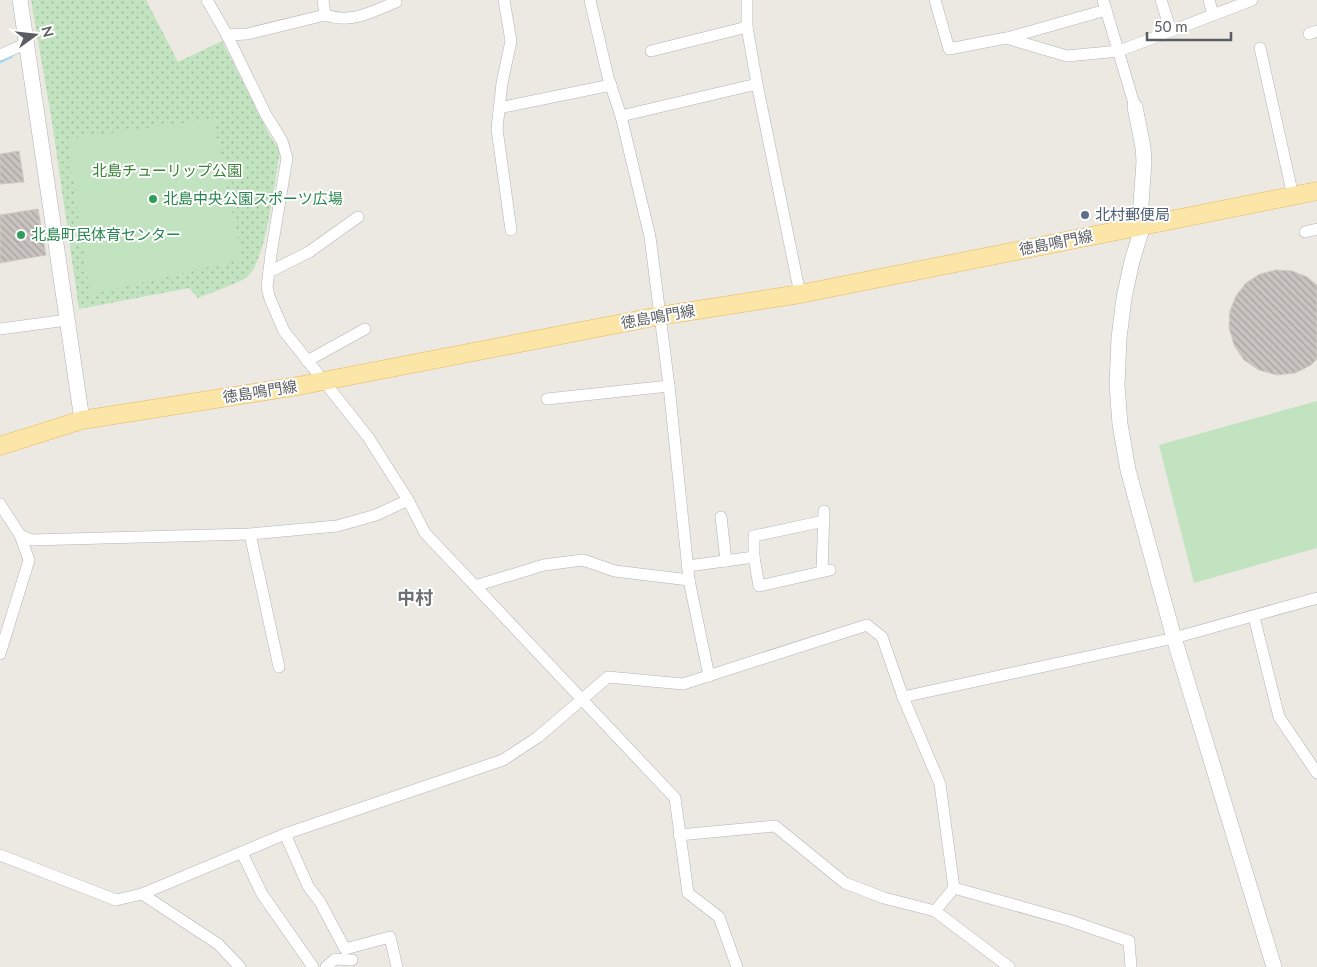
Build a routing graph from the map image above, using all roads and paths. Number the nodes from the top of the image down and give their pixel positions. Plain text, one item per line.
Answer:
1 (20, 0) edge
2 (207, 0) edge
3 (323, 0) edge
4 (504, 0) edge
5 (590, 0) edge
6 (747, 0) edge
7 (935, 0) edge
8 (1161, 0) edge
9 (1209, 0) edge
10 (1252, 0) edge
11 (396, 2) dead end
12 (1105, 5) edge
13 (1213, 14) junction
14 (326, 15) junction
15 (748, 27) junction
16 (1170, 30) junction
17 (227, 34) junction
18 (1006, 38) junction
19 (27, 43) junction
20 (1260, 48) dead end
21 (651, 51) dead end
22 (1119, 51) junction
23 (0, 55) edge
24 (757, 84) junction
25 (611, 85) junction
26 (1135, 107) joint
27 (498, 108) junction
28 (621, 116) junction
29 (1317, 191) edge
30 (1293, 196) junction
31 (358, 217) dead end
32 (1143, 225) junction
33 (1317, 229) edge
34 (511, 230) dead end
35 (1305, 232) dead end
36 (269, 272) junction
37 (800, 294) junction
38 (659, 316) junction
39 (67, 320) junction
40 (0, 329) edge
41 (365, 329) dead end
42 (307, 361) junction
43 (324, 382) junction
44 (669, 386) junction
45 (547, 399) dead end
46 (82, 420) junction
47 (0, 446) edge
48 (408, 500) junction
49 (0, 504) edge
50 (721, 517) dead end
51 (250, 534) junction
52 (20, 535) junction
53 (754, 557) junction
54 (726, 561) junction
55 (688, 566) junction
56 (689, 580) junction
57 (475, 586) junction
58 (1317, 598) edge
59 (1254, 617) junction
60 (1174, 638) junction
61 (0, 654) edge
62 (279, 667) dead end
63 (709, 676) junction
64 (903, 697) junction
65 (582, 700) junction
66 (1317, 774) edge
67 (285, 834) junction
68 (679, 835) junction
69 (242, 852) junction
70 (0, 856) edge
71 (954, 888) junction
72 (142, 894) junction
73 (935, 911) junction
74 (352, 960) dead end
75 (240, 967) edge
76 (313, 967) edge
77 (326, 967) edge
78 (397, 967) edge
79 (737, 967) edge
80 (1008, 967) edge
81 (1131, 967) edge
82 (1274, 967) edge

1 - 19 street
2 - 17 street
3 - 14 street
4 - 27 street
5 - 25 street
6 - 15 street
7 - 18 street
8 - 16 street
9 - 13 street
10 - 13 street
11 - 14 street
12 - 18 street
12 - 22 street
13 - 16 street
14 - 17 street
15 - 21 street
15 - 24 street
16 - 22 street
17 - 36 street
18 - 22 street
19 - 23 street
19 - 39 street
20 - 30 street
22 - 26 street
24 - 28 street
24 - 37 street
25 - 27 street
25 - 28 street
26 - 32 street
27 - 34 street
28 - 38 street
29 - 30 main road, 徳島鳴門線
30 - 32 main road, 徳島鳴門線
31 - 36 street
32 - 37 main road, 徳島鳴門線
32 - 60 street
33 - 35 street
36 - 42 street
37 - 38 main road, 徳島鳴門線
38 - 43 main road, 徳島鳴門線
38 - 44 street
39 - 40 street
39 - 46 street
41 - 42 street
42 - 43 street
43 - 46 main road, 徳島鳴門線
43 - 48 street
44 - 45 street
44 - 55 street
46 - 47 main road, 徳島鳴門線
48 - 51 street
48 - 57 street
49 - 52 street
50 - 54 street
51 - 52 street
51 - 62 street
52 - 61 street
53 - 53 street
53 - 54 street
54 - 55 street
55 - 56 street
56 - 57 street
56 - 63 street
57 - 65 street
58 - 59 street
59 - 60 street
59 - 66 street
60 - 64 street
60 - 82 street
63 - 64 street
63 - 65 street
64 - 71 street
65 - 67 street
65 - 68 street
67 - 69 street
67 - 78 street
68 - 73 street
68 - 79 street
69 - 72 street
69 - 76 street
70 - 72 street
71 - 73 street
71 - 81 street
72 - 75 street
73 - 80 street
74 - 77 street

